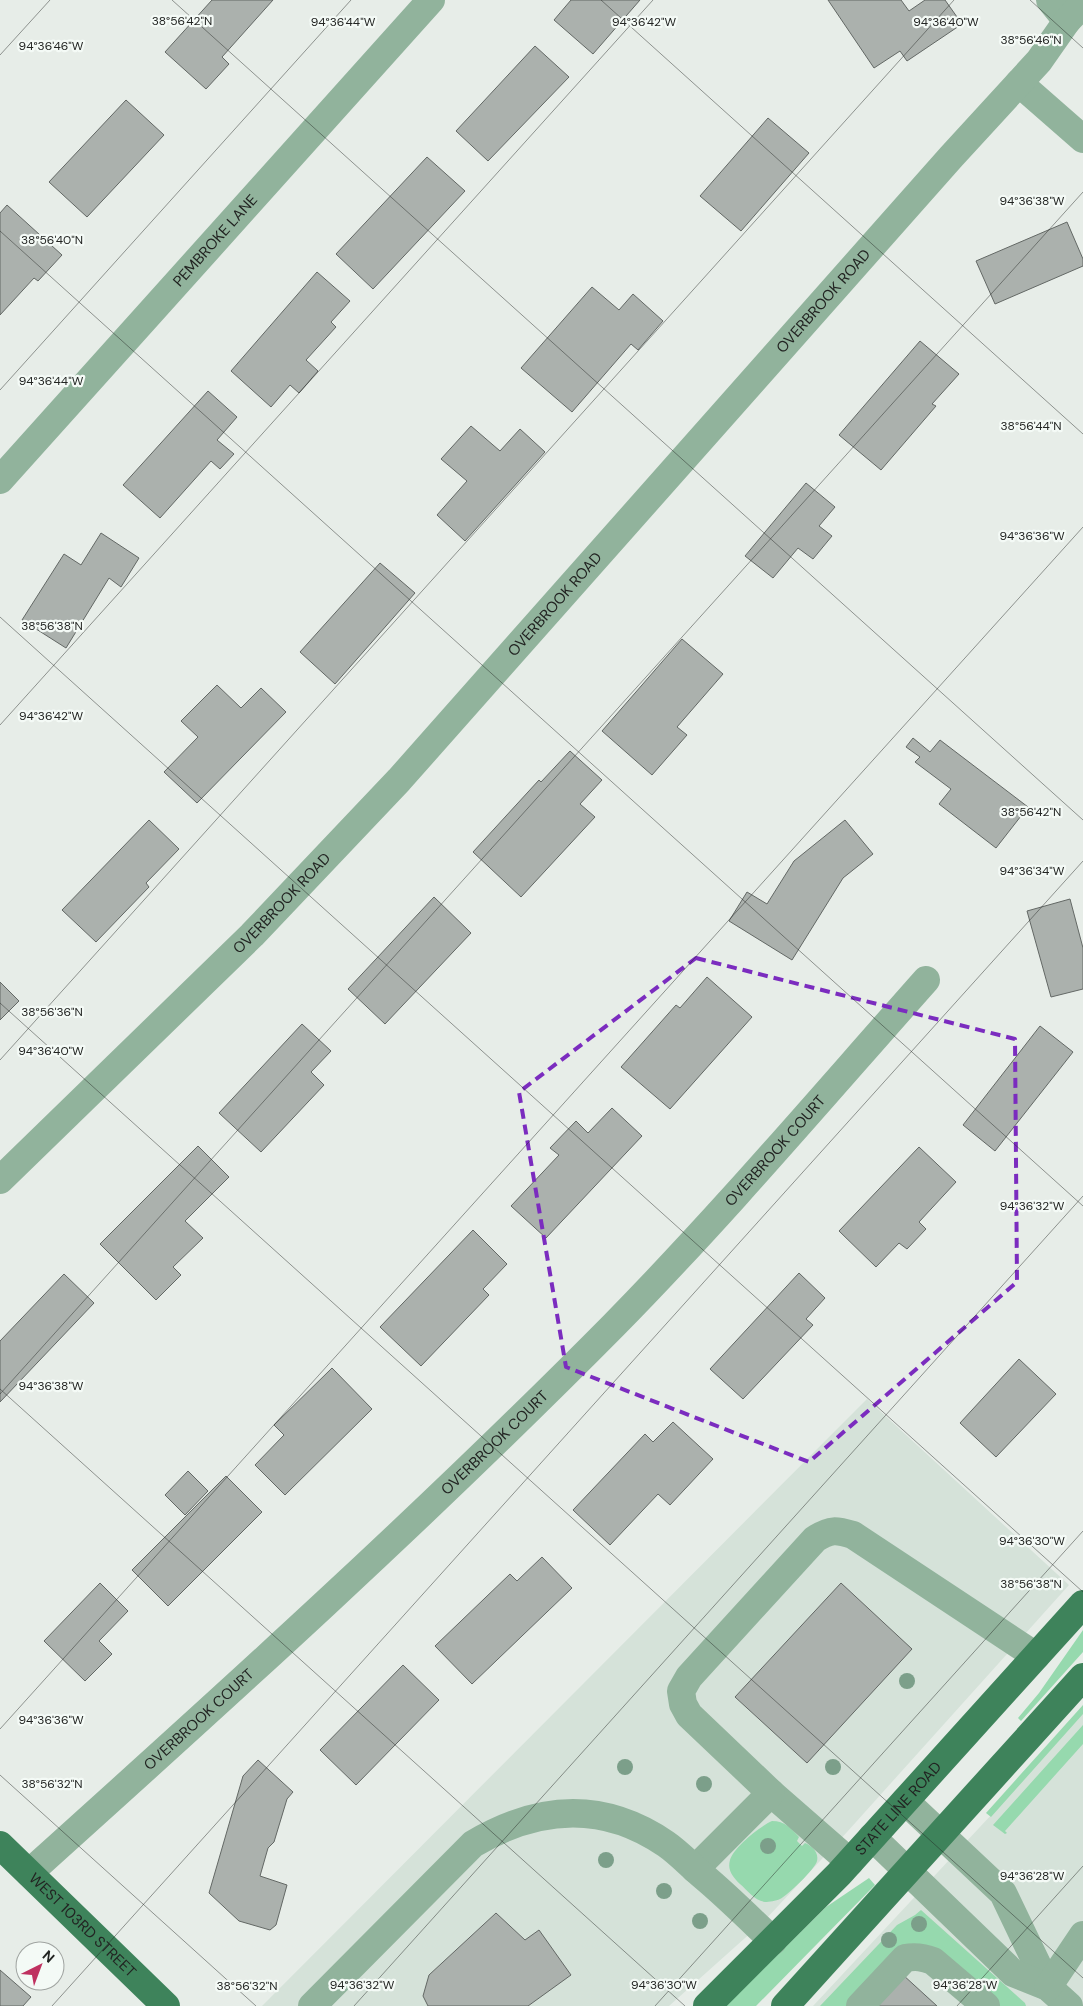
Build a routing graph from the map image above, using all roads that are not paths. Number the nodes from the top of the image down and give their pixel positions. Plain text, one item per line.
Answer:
1 (431, 0) edge
2 (1050, 0) edge
3 (1075, 13) edge
4 (1019, 83) junction
5 (1083, 139) edge
6 (0, 480) edge
7 (926, 980) dead end
8 (0, 1180) edge
9 (1083, 1604) edge
10 (1036, 1656) junction
11 (1083, 1677) edge
12 (771, 1793) junction
13 (905, 1800) junction
14 (941, 1834) junction
15 (872, 1837) junction
16 (0, 1845) edge
17 (850, 1862) junction
18 (695, 1869) junction
19 (907, 1871) junction
20 (29, 1873) junction
21 (1083, 1935) edge
22 (773, 1941) junction
23 (1048, 1987) junction
24 (166, 2006) edge
25 (312, 2006) edge
26 (707, 2006) edge
27 (786, 2006) edge
28 (860, 2006) edge
29 (986, 2006) edge
30 (1069, 2006) edge

1 - 6 street, PEMBROKE LANE
2 - 3 street
3 - 4 street, OVERBROOK ROAD
4 - 5 street
4 - 8 street, OVERBROOK ROAD
7 - 20 street, OVERBROOK COURT
9 - 10 main road, STATE LINE ROAD
10 - 12 street
10 - 13 main road, STATE LINE ROAD
11 - 14 main road
12 - 17 street
12 - 18 street
13 - 14 street
13 - 15 main road, STATE LINE ROAD
14 - 19 main road
14 - 23 street
15 - 17 main road, STATE LINE ROAD
15 - 19 street
16 - 20 main road, WEST 103RD STREET
17 - 22 main road, STATE LINE ROAD
18 - 22 street
18 - 25 street
19 - 23 street
19 - 27 main road
20 - 24 main road, WEST 103RD STREET
21 - 23 street
22 - 26 main road, STATE LINE ROAD
23 - 30 street
28 - 29 street

